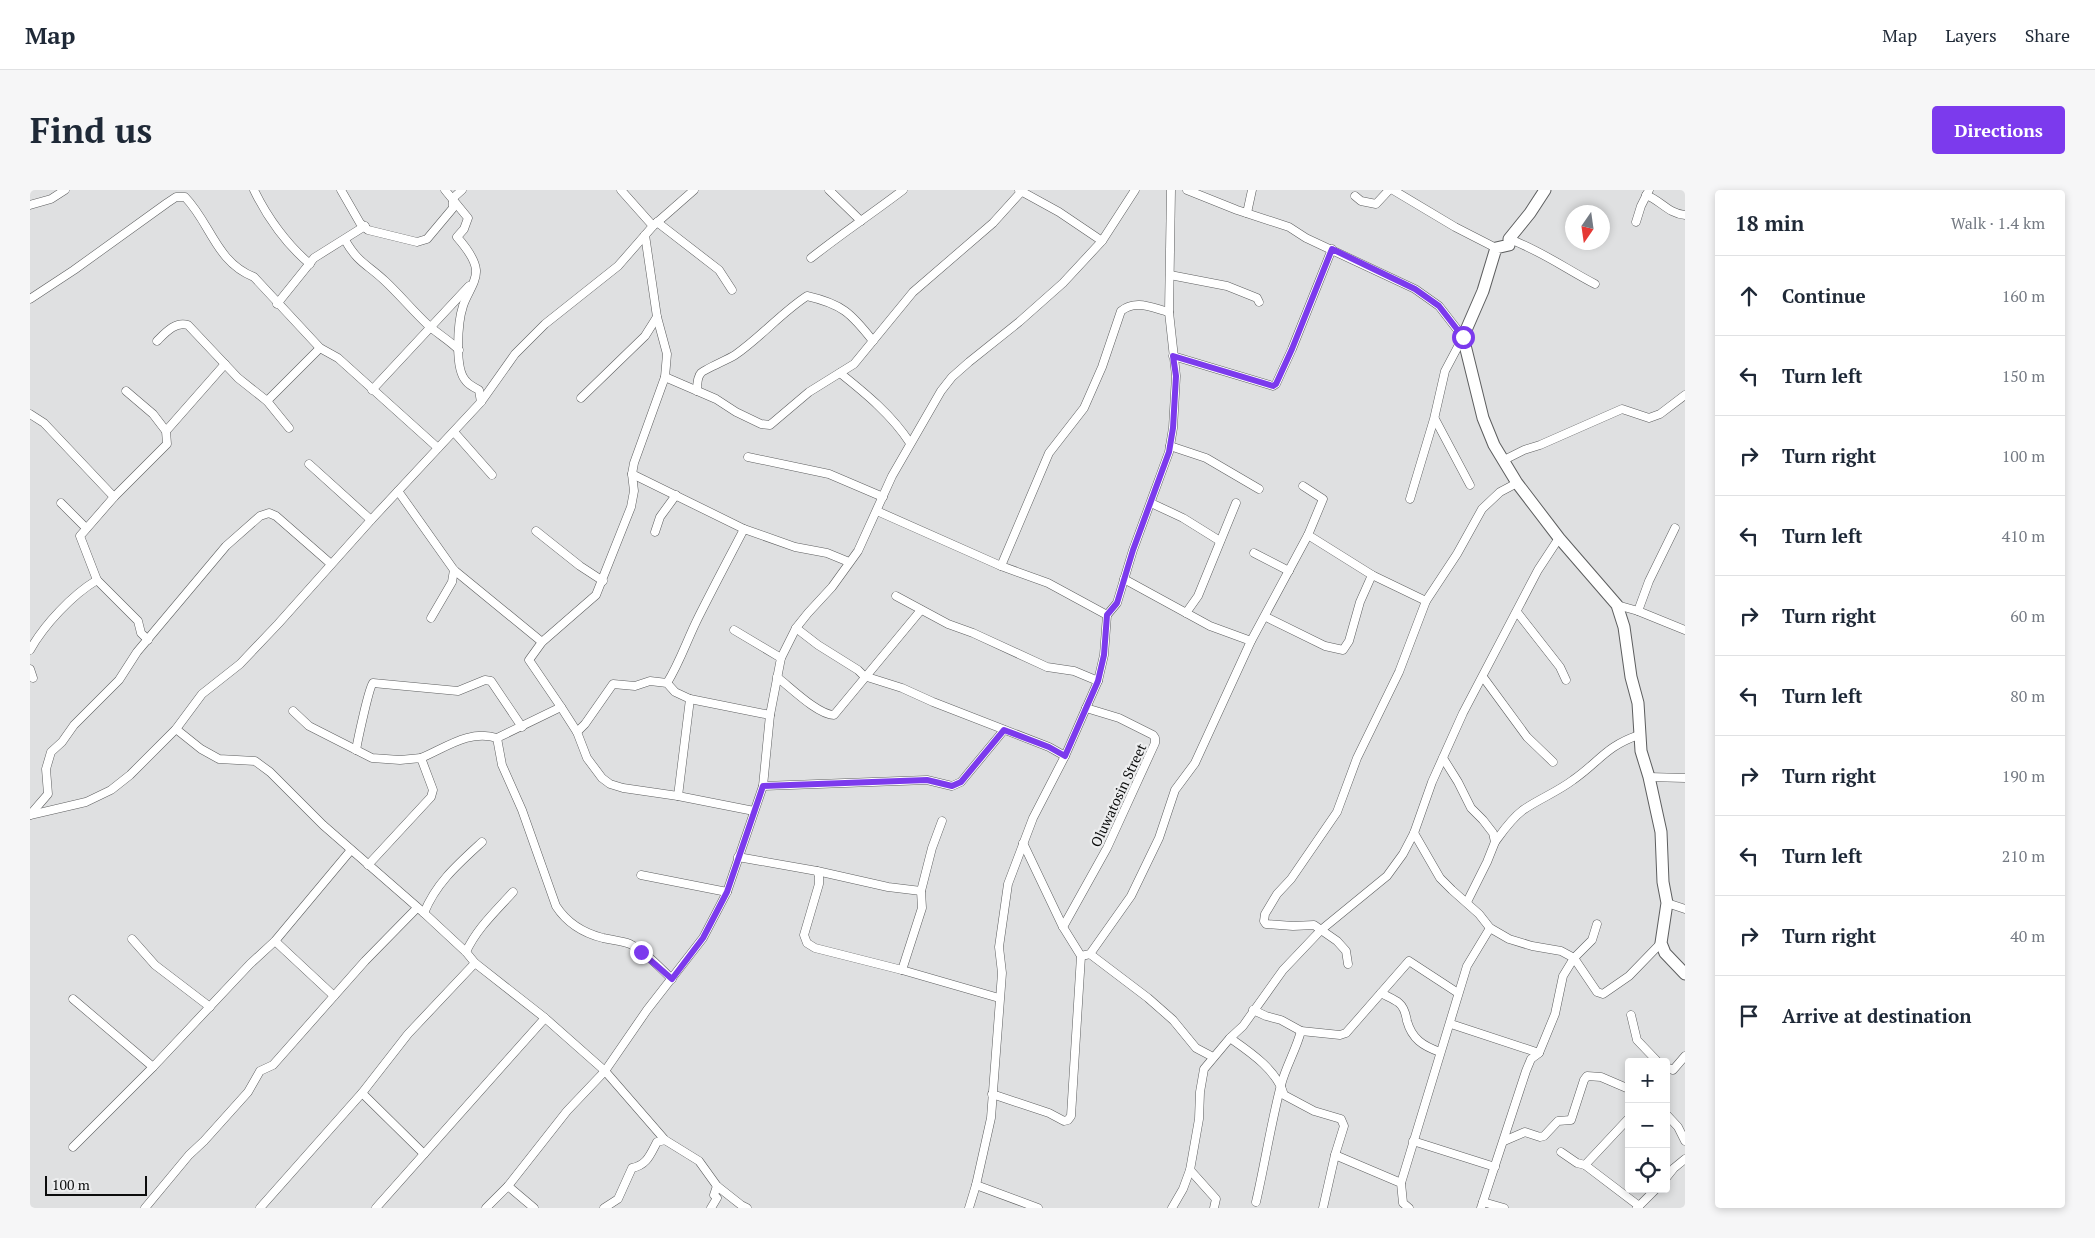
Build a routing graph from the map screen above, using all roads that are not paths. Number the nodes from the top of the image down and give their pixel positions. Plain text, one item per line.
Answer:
1 (65, 190) edge
2 (254, 190) edge
3 (341, 190) edge
4 (445, 190) edge
5 (462, 190) edge
6 (621, 190) edge
7 (694, 190) edge
8 (829, 190) edge
9 (904, 190) edge
10 (1135, 190) edge
11 (1171, 190) edge
12 (1187, 190) edge
13 (1252, 190) edge
14 (1391, 190) edge
15 (1545, 190) edge
16 (1020, 191) edge
17 (1648, 193) edge
18 (1355, 196) dead end
19 (453, 198) junction
20 (30, 205) edge
21 (1246, 213) junction
22 (1685, 215) edge
23 (862, 221) junction
24 (1636, 222) dead end
25 (655, 224) junction
26 (365, 226) junction
27 (645, 235) junction
28 (1509, 239) junction
29 (345, 240) junction
30 (1102, 241) junction
31 (1496, 248) junction
32 (1332, 249) junction
33 (811, 258) dead end
34 (310, 264) junction
35 (1170, 275) junction
36 (474, 280) junction
37 (1595, 284) dead end
38 (732, 290) dead end
39 (30, 299) edge
40 (1259, 302) dead end
41 (278, 304) junction
42 (1169, 312) junction
43 (657, 318) junction
44 (431, 328) junction
45 (1463, 337) junction
46 (157, 341) dead end
47 (873, 341) junction
48 (320, 348) junction
49 (458, 350) junction
50 (1173, 356) junction
51 (225, 364) junction
52 (840, 373) junction
53 (665, 377) junction
54 (372, 390) junction
55 (126, 392) dead end
56 (696, 392) junction
57 (1685, 395) edge
58 (581, 398) dead end
59 (267, 400) junction
60 (481, 402) junction
61 (30, 414) edge
62 (1435, 419) junction
63 (289, 428) dead end
64 (166, 431) junction
65 (454, 432) junction
66 (910, 442) junction
67 (1170, 446) junction
68 (438, 448) junction
69 (748, 457) dead end
70 (1504, 460) junction
71 (309, 464) dead end
72 (632, 474) junction
73 (492, 475) dead end
74 (1517, 483) junction
75 (1470, 485) dead end
76 (1302, 486) dead end
77 (1259, 489) dead end
78 (398, 491) junction
79 (676, 495) junction
80 (114, 497) junction
81 (883, 497) junction
82 (1410, 499) dead end
83 (61, 503) dead end
84 (1151, 503) junction
85 (1236, 503) dead end
86 (877, 511) junction
87 (371, 520) junction
88 (86, 528) junction
89 (1675, 528) dead end
90 (744, 529) junction
91 (536, 531) dead end
92 (655, 532) dead end
93 (1308, 535) junction
94 (1559, 538) junction
95 (1220, 541) junction
96 (1254, 553) dead end
97 (849, 562) junction
98 (331, 564) junction
99 (1001, 566) junction
100 (454, 570) junction
101 (1290, 571) junction
102 (1372, 575) junction
103 (1124, 579) junction
104 (97, 580) junction
105 (603, 581) junction
106 (896, 596) dead end
107 (1426, 602) junction
108 (1616, 605) junction
109 (921, 610) junction
110 (1638, 611) junction
111 (1517, 612) junction
112 (1186, 613) junction
113 (1107, 615) junction
114 (1266, 617) junction
115 (431, 618) dead end
116 (796, 628) junction
117 (734, 630) dead end
118 (1685, 630) edge
119 (148, 640) junction
120 (1251, 641) junction
121 (542, 642) junction
122 (30, 650) edge
123 (781, 658) junction
124 (30, 669) edge
125 (776, 676) junction
126 (864, 676) junction
127 (1482, 677) junction
128 (33, 678) dead end
129 (1566, 680) dead end
130 (1098, 681) junction
131 (667, 683) junction
132 (690, 699) junction
133 (561, 707) junction
134 (1086, 708) junction
135 (293, 711) dead end
136 (770, 715) junction
137 (522, 727) junction
138 (176, 728) junction
139 (1004, 730) junction
140 (577, 732) junction
141 (1639, 735) junction
142 (497, 738) junction
143 (356, 750) junction
144 (1065, 756) junction
145 (421, 758) junction
146 (1443, 758) junction
147 (1553, 762) dead end
148 (1650, 777) junction
149 (1685, 778) edge
150 (763, 786) junction
151 (678, 796) junction
152 (754, 811) junction
153 (30, 815) edge
154 (942, 821) dead end
155 (1414, 833) junction
156 (482, 842) dead end
157 (1495, 842) junction
158 (1023, 843) junction
159 (351, 850) junction
160 (738, 857) junction
161 (368, 865) junction
162 (817, 870) junction
163 (641, 875) dead end
164 (921, 891) junction
165 (513, 892) dead end
166 (727, 892) junction
167 (1467, 902) junction
168 (1667, 903) junction
169 (1685, 908) edge
170 (421, 911) junction
171 (1597, 924) dead end
172 (1063, 927) junction
173 (1490, 928) junction
174 (1321, 930) junction
175 (132, 939) dead end
176 (275, 941) junction
177 (1661, 943) junction
178 (466, 952) junction
179 (1090, 954) junction
180 (1081, 956) junction
181 (1574, 958) junction
182 (475, 963) junction
183 (1348, 964) dead end
184 (902, 970) junction
185 (1685, 974) edge
186 (672, 979) junction
187 (1381, 993) junction
188 (1458, 993) junction
189 (334, 996) junction
190 (999, 998) junction
191 (73, 999) dead end
192 (210, 1007) junction
193 (1253, 1010) junction
194 (1631, 1015) dead end
195 (545, 1018) junction
196 (1450, 1024) junction
197 (1302, 1031) junction
198 (1230, 1038) junction
199 (1440, 1052) junction
200 (1539, 1053) junction
201 (1685, 1056) edge
202 (1213, 1057) junction
203 (1654, 1058) edge
204 (153, 1067) junction
205 (1670, 1069) edge
206 (605, 1071) junction
207 (1281, 1084) junction
208 (1625, 1087) edge
209 (362, 1093) junction
210 (992, 1094) junction
211 (1670, 1118) edge
212 (1625, 1122) edge
213 (665, 1140) junction
214 (1413, 1141) junction
215 (1504, 1141) junction
216 (1685, 1141) edge
217 (73, 1146) dead end
218 (1561, 1152) dead end
219 (424, 1154) junction
220 (1335, 1155) junction
221 (1685, 1159) edge
222 (1585, 1165) junction
223 (1494, 1167) junction
224 (1190, 1170) junction
225 (1670, 1173) edge
226 (1401, 1183) junction
227 (976, 1185) junction
228 (508, 1186) junction
229 (717, 1186) junction
230 (1652, 1193) edge
231 (1256, 1202) dead end
232 (1482, 1205) edge
233 (1638, 1207) edge
234 (145, 1208) edge
235 (260, 1208) edge
236 (376, 1208) edge
237 (486, 1208) edge
238 (534, 1208) edge
239 (604, 1208) edge
240 (711, 1208) edge
241 (747, 1208) edge
242 (969, 1208) edge
243 (1038, 1208) edge
244 (1172, 1208) edge
245 (1214, 1208) edge
246 (1323, 1208) edge
247 (1409, 1208) edge
248 (1504, 1208) edge

1 - 20 street
2 - 34 street
3 - 26 street
4 - 19 street
5 - 19 street
6 - 25 street
7 - 25 street
8 - 23 street
9 - 23 street
10 - 30 street
11 - 35 street
12 - 21 street
13 - 21 street
14 - 18 street
14 - 31 street
15 - 28 street
16 - 30 street
16 - 47 street
17 - 22 street
17 - 24 street
19 - 26 street
19 - 36 street
21 - 32 street
23 - 33 street
25 - 27 street
25 - 38 street
26 - 29 street
27 - 43 street
27 - 60 street
28 - 31 street
28 - 37 street
29 - 34 street
29 - 44 street
30 - 66 street
31 - 45 street
32 - 45 street
32 - 50 street
34 - 41 street
35 - 40 street
35 - 42 street
36 - 44 street
36 - 49 street
39 - 41 street
41 - 48 street
42 - 50 street
42 - 99 street
43 - 53 street
43 - 58 street
44 - 49 street
44 - 54 street
45 - 62 street
45 - 70 street
46 - 51 street
47 - 52 street
47 - 56 street
48 - 54 street
48 - 59 street
49 - 60 street
50 - 67 street
51 - 59 street
51 - 64 street
52 - 56 street
52 - 66 street
53 - 56 street
53 - 72 street
54 - 68 street
55 - 64 street
57 - 70 street
59 - 63 street
60 - 65 street
61 - 80 street
62 - 75 street
62 - 82 street
64 - 80 street
65 - 68 street
65 - 73 street
66 - 81 street
67 - 77 street
67 - 84 street
68 - 78 street
69 - 81 street
70 - 74 street
71 - 87 street
72 - 79 street
72 - 105 street
74 - 94 street
74 - 107 street
76 - 93 street
78 - 87 street
78 - 100 street
79 - 90 street
79 - 92 street
80 - 88 street
81 - 86 street
83 - 88 street
84 - 95 street
84 - 103 street
85 - 95 street
86 - 97 street
86 - 99 street
87 - 98 street
88 - 104 street
89 - 110 street
90 - 97 street
90 - 131 street
91 - 105 street
93 - 101 street
93 - 102 street
94 - 108 street
94 - 111 street
95 - 112 street
96 - 101 street
97 - 116 street
98 - 119 street
98 - 138 street
99 - 113 street
100 - 115 street
100 - 121 street
101 - 114 street
102 - 107 street
102 - 114 street
103 - 112 street
103 - 113 street
104 - 119 street
104 - 122 street
105 - 121 street
106 - 109 street
107 - 174 street
108 - 110 street
108 - 141 street
109 - 126 street
109 - 130 street
110 - 118 street
111 - 127 street
111 - 129 street
112 - 120 street
113 - 130 street
114 - 120 street
116 - 123 street
116 - 126 street
117 - 123 street
119 - 153 street
120 - 179 street
121 - 133 street
123 - 125 street
124 - 128 street
125 - 126 street
125 - 136 street
126 - 139 street
127 - 146 street
127 - 147 street
130 - 134 street
131 - 132 street
131 - 140 street
132 - 136 street
132 - 151 street
133 - 137 street
133 - 140 street
134 - 144 street
134 - 172 street, Oluwatosin Street
135 - 143 street
136 - 150 street
137 - 142 street
137 - 143 street
138 - 153 street
138 - 159 street
139 - 144 street
139 - 150 street
140 - 151 street
141 - 148 street
141 - 157 street
142 - 145 street
142 - 186 street
143 - 145 street
144 - 158 street
145 - 161 street
146 - 155 street
146 - 157 street
148 - 149 street
148 - 168 street
150 - 152 street
151 - 152 street
152 - 160 street
154 - 164 street
155 - 167 street
155 - 174 street
156 - 170 street
157 - 167 street
158 - 172 street
158 - 190 street
159 - 161 street
159 - 176 street
160 - 162 street
160 - 166 street
161 - 170 street
162 - 164 street
162 - 184 street
163 - 166 street
164 - 184 street
165 - 178 street
166 - 186 street
167 - 173 street
168 - 169 street
168 - 177 street
170 - 178 street
170 - 189 street
171 - 181 street
172 - 180 street
173 - 181 street
173 - 188 street
174 - 183 street
174 - 193 street
175 - 192 street
176 - 189 street
176 - 192 street
177 - 181 street
177 - 185 street
178 - 182 street
179 - 180 street
179 - 202 street
180 - 210 street
181 - 200 street
182 - 195 street
182 - 209 street
184 - 190 street
186 - 206 street
187 - 188 street
187 - 197 street
187 - 199 street
188 - 196 street
189 - 234 street
190 - 210 street
191 - 204 street
192 - 204 street
193 - 197 street
193 - 198 street
194 - 203 street
195 - 206 street
195 - 219 street
196 - 199 street
196 - 200 street
197 - 207 street
198 - 202 street
198 - 207 street
199 - 214 street
200 - 215 street
201 - 205 street
202 - 224 street
204 - 217 street
206 - 213 street
206 - 228 street
207 - 220 street
207 - 231 street
208 - 215 street
209 - 219 street
209 - 235 street
210 - 227 street
211 - 216 street
212 - 222 street
213 - 229 street
213 - 239 street
214 - 223 street
214 - 226 street
215 - 223 street
218 - 222 street
219 - 236 street
220 - 226 street
220 - 246 street
221 - 225 street
222 - 233 street
223 - 232 street
224 - 244 street
224 - 245 street
226 - 247 street
227 - 242 street
227 - 243 street
228 - 237 street
228 - 238 street
229 - 240 street
229 - 241 street
230 - 233 street
232 - 248 street

